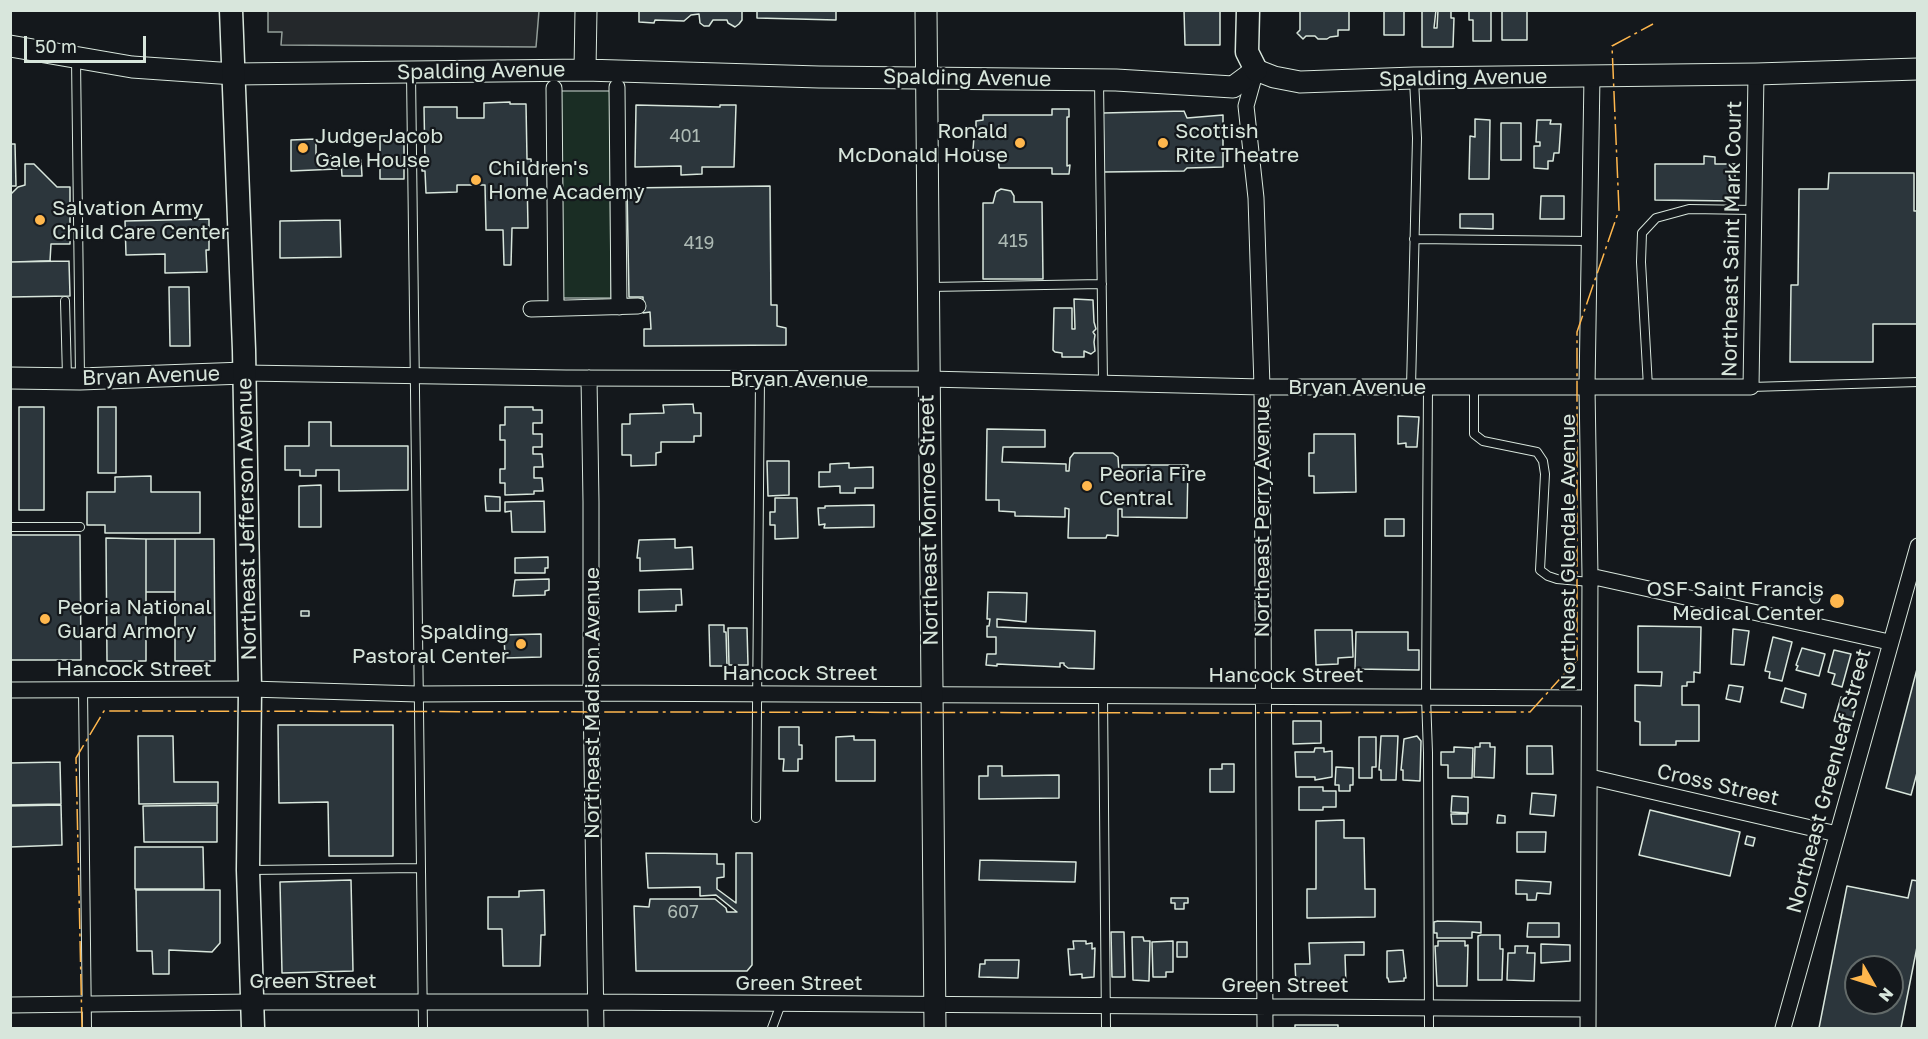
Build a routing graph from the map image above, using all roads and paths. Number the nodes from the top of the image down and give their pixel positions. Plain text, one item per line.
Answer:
1 (231, 10) edge
2 (586, 10) edge
3 (926, 10) edge
4 (1248, 10) edge
5 (10, 46) edge
6 (76, 57) junction
7 (1917, 69) edge
8 (585, 70) junction
9 (1256, 70) junction
10 (411, 72) junction
11 (234, 74) junction
12 (1756, 74) junction
13 (1592, 76) junction
14 (926, 77) junction
15 (1414, 78) junction
16 (1099, 80) junction
17 (616, 87) dead end
18 (554, 88) dead end
19 (1754, 210) junction
20 (1414, 239) junction
21 (1590, 241) junction
22 (1102, 284) junction
23 (929, 287) junction
24 (65, 301) dead end
25 (638, 306) dead end
26 (619, 307) junction
27 (556, 308) junction
28 (531, 309) dead end
29 (244, 373) junction
30 (414, 375) junction
31 (10, 378) edge
32 (589, 378) junction
33 (74, 379) junction
34 (760, 379) junction
35 (928, 379) junction
36 (1917, 382) edge
37 (1103, 383) junction
38 (1262, 387) junction
39 (1412, 387) junction
40 (1428, 387) junction
41 (1474, 387) junction
42 (1587, 387) junction
43 (1648, 387) junction
44 (1751, 387) junction
45 (10, 527) edge
46 (80, 527) dead end
47 (1917, 546) edge
48 (1590, 579) junction
49 (1889, 642) junction
50 (250, 689) junction
51 (10, 690) edge
52 (83, 690) junction
53 (591, 693) junction
54 (418, 694) junction
55 (757, 694) junction
56 (930, 695) junction
57 (1103, 695) junction
58 (1262, 696) junction
59 (1426, 697) junction
60 (1589, 698) junction
61 (1590, 777) junction
62 (756, 818) dead end
63 (1837, 834) junction
64 (420, 868) junction
65 (249, 870) junction
66 (252, 1002) junction
67 (596, 1002) junction
68 (87, 1003) junction
69 (422, 1003) junction
70 (781, 1004) junction
71 (10, 1005) edge
72 (935, 1005) junction
73 (1106, 1005) junction
74 (1265, 1006) junction
75 (1428, 1007) junction
76 (1588, 1009) junction
77 (87, 1029) edge
78 (253, 1029) edge
79 (423, 1029) edge
80 (596, 1029) edge
81 (771, 1029) edge
82 (935, 1029) edge
83 (1106, 1029) edge
84 (1265, 1029) edge
85 (1429, 1029) edge
86 (1588, 1029) edge
87 (1783, 1029) edge

1 - 11 main road, Northeast Jefferson Avenue
2 - 8 street
3 - 14 street, Northeast Monroe Street
4 - 9 main road
5 - 6 street, Spalding Avenue
6 - 11 street, Spalding Avenue
6 - 33 lane
7 - 12 street, Spalding Avenue
8 - 10 street, Spalding Avenue
8 - 14 street, Spalding Avenue
9 - 15 street, Spalding Avenue
9 - 16 street, Spalding Avenue
9 - 38 street, Northeast Perry Avenue
10 - 11 street, Spalding Avenue
10 - 30 lane
11 - 29 main road, Northeast Jefferson Avenue
12 - 13 street, Spalding Avenue
12 - 19 street, Northeast Saint Mark Court
13 - 15 street, Spalding Avenue
13 - 21 street, Northeast Glendale Avenue
14 - 16 street, Spalding Avenue
14 - 23 street, Northeast Monroe Street
15 - 20 lane
16 - 22 lane
17 - 26 street
18 - 27 street
19 - 43 lane
19 - 44 street, Northeast Saint Mark Court
20 - 21 lane
20 - 39 lane
21 - 42 street, Northeast Glendale Avenue
22 - 23 lane
22 - 37 lane
23 - 35 street, Northeast Monroe Street
24 - 33 lane
25 - 26 street
26 - 27 street
27 - 28 street
29 - 30 street, Bryan Avenue
29 - 33 street, Bryan Avenue
29 - 50 main road, Northeast Jefferson Avenue
30 - 32 street, Bryan Avenue
30 - 54 lane
31 - 33 street, Bryan Avenue
32 - 34 street, Bryan Avenue
32 - 53 street, Northeast Madison Avenue
34 - 35 street, Bryan Avenue
34 - 55 lane
35 - 37 street, Bryan Avenue
35 - 56 street, Northeast Monroe Street
36 - 44 lane
37 - 38 street, Bryan Avenue
38 - 39 street, Bryan Avenue
38 - 58 street, Northeast Perry Avenue
39 - 40 street, Bryan Avenue
40 - 41 street, Bryan Avenue
40 - 59 lane
41 - 42 street, Bryan Avenue
41 - 48 lane
42 - 43 street, Northeast Saint Mark Court
42 - 48 street, Northeast Glendale Avenue
43 - 44 street, Northeast Saint Mark Court
45 - 46 lane
47 - 49 street, Northeast Greenleaf Street
48 - 49 street
48 - 60 street, Northeast Glendale Avenue
49 - 63 street, Northeast Greenleaf Street
50 - 52 street, Hancock Street
50 - 54 street, Hancock Street
50 - 65 main road, Northeast Jefferson Avenue
51 - 52 street, Hancock Street
52 - 68 lane
53 - 54 street, Hancock Street
53 - 55 street, Hancock Street
53 - 67 street, Northeast Madison Avenue
54 - 64 lane
55 - 56 street, Hancock Street
55 - 62 lane
56 - 57 street, Hancock Street
56 - 72 street, Northeast Monroe Street
57 - 58 street, Hancock Street
57 - 73 lane
58 - 59 street, Hancock Street
58 - 74 street, Northeast Perry Avenue
59 - 60 street, Hancock Street
59 - 75 lane
60 - 61 street, Northeast Glendale Avenue
61 - 63 street, Cross Street
61 - 76 street, Northeast Glendale Avenue
63 - 87 street, Northeast Greenleaf Street
64 - 65 lane
64 - 69 lane
65 - 66 main road, Northeast Jefferson Avenue
66 - 68 street, Green Street
66 - 69 street, Green Street
66 - 78 main road, Northeast Jefferson Avenue
67 - 69 street, Green Street
67 - 70 street, Green Street
67 - 80 street, Northeast Madison Avenue
68 - 71 street, Green Street
68 - 77 lane
69 - 79 lane
70 - 72 street, Green Street
70 - 81 lane
72 - 73 street, Green Street
72 - 82 street, Northeast Monroe Street
73 - 74 street, Green Street
73 - 83 lane
74 - 75 street, Green Street
74 - 84 street, Northeast Perry Avenue
75 - 76 street, Green Street
75 - 85 lane
76 - 86 street, Northeast Glendale Avenue

